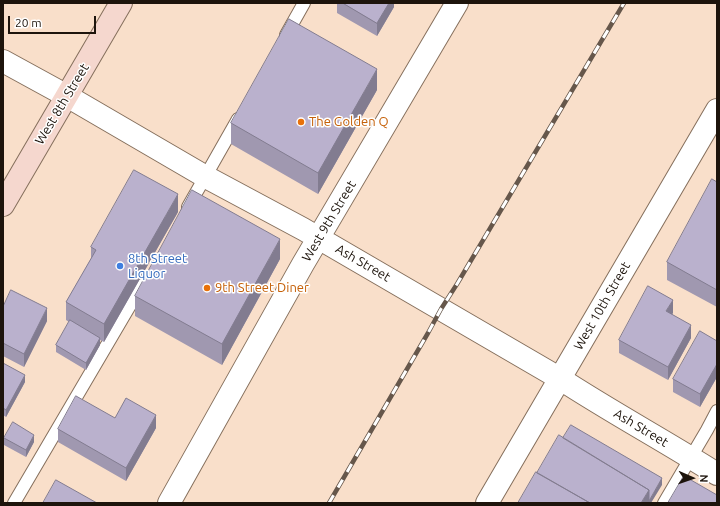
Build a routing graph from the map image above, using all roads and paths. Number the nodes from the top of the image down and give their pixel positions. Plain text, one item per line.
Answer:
1 (121, 3) edge
2 (304, 3) edge
3 (457, 3) edge
4 (281, 44) edge
5 (3, 61) edge
6 (67, 96) junction
7 (717, 110) edge
8 (243, 111) edge
9 (206, 177) junction
10 (3, 205) edge
11 (184, 215) edge
12 (319, 238) junction
13 (147, 277) edge
14 (559, 378) junction
15 (717, 411) edge
16 (691, 457) junction
17 (717, 474) edge
18 (14, 503) edge
19 (169, 503) edge
20 (487, 503) edge
21 (664, 503) edge

1 - 6 main road, West 8th Street
2 - 4 lane
3 - 12 street, West 9th Street
5 - 6 street, Ash Street
6 - 9 street, Ash Street
6 - 10 main road, West 8th Street
7 - 14 street, West 10th Street
8 - 9 lane
9 - 11 lane
9 - 12 street, Ash Street
12 - 14 street, Ash Street
12 - 19 street, West 9th Street
13 - 18 lane
14 - 16 street, Ash Street
14 - 20 street, West 10th Street
15 - 16 lane
16 - 17 street, Ash Street
16 - 21 lane

